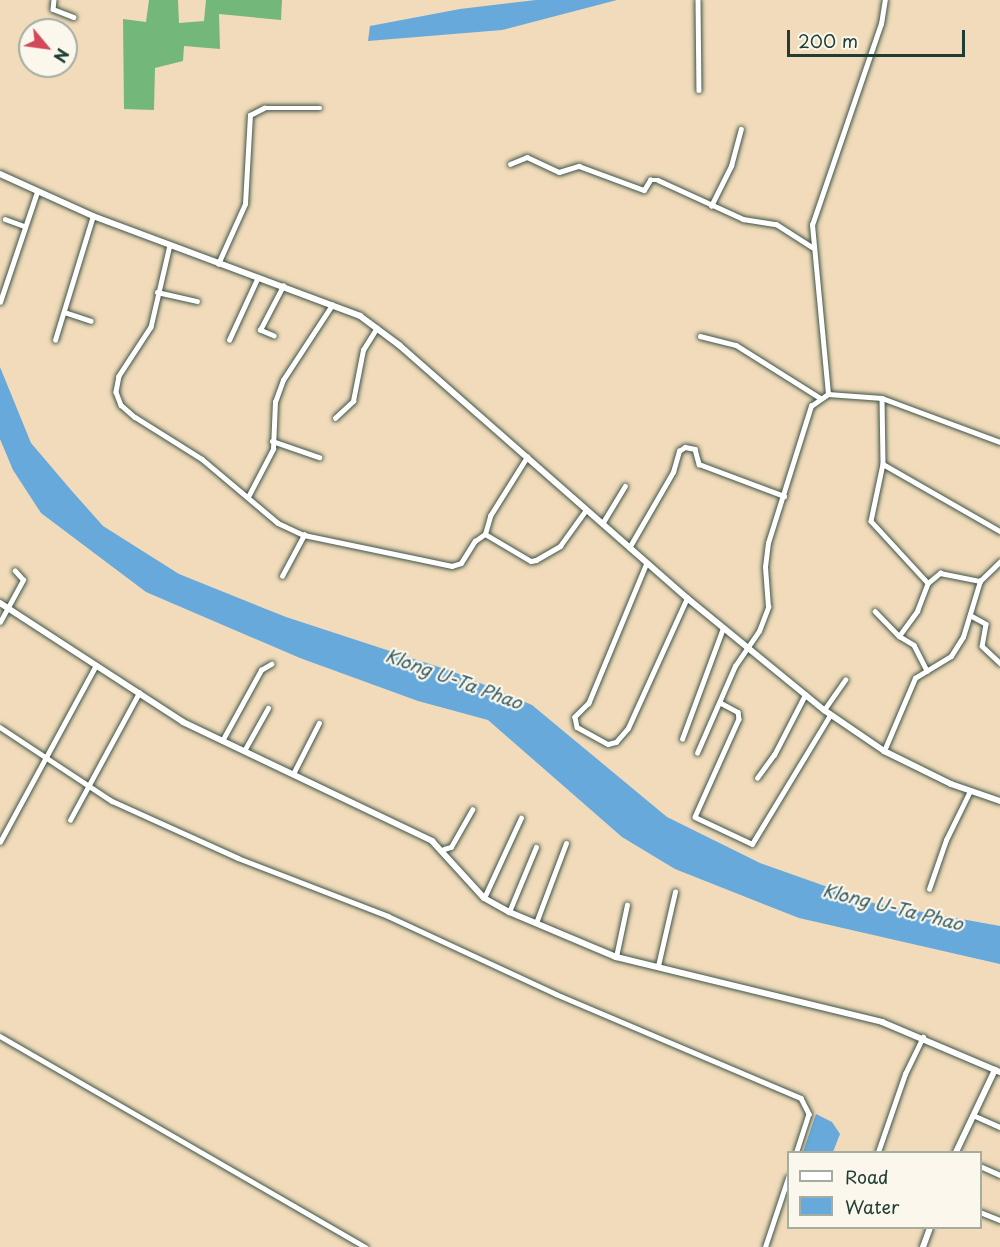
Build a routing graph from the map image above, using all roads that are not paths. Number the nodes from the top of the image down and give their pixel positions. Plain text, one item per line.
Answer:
1 (54, 0) edge
2 (698, 0) edge
3 (885, 0) edge
4 (74, 17) dead end
5 (699, 90) dead end
6 (321, 108) dead end
7 (741, 129) dead end
8 (510, 164) dead end
9 (0, 174) edge
10 (37, 192) junction
11 (711, 206) junction
12 (93, 216) junction
13 (5, 219) dead end
14 (24, 226) junction
15 (170, 245) junction
16 (812, 247) junction
17 (218, 264) junction
18 (258, 277) junction
19 (283, 286) junction
20 (157, 292) junction
21 (197, 301) dead end
22 (0, 302) edge
23 (332, 305) junction
24 (64, 312) junction
25 (90, 321) dead end
26 (377, 328) junction
27 (274, 336) dead end
28 (700, 336) dead end
29 (55, 340) dead end
30 (229, 340) dead end
31 (828, 394) junction
32 (820, 398) junction
33 (882, 398) junction
34 (335, 418) dead end
35 (272, 441) junction
36 (1000, 441) edge
37 (319, 457) dead end
38 (527, 457) junction
39 (883, 464) junction
40 (625, 486) dead end
41 (249, 495) junction
42 (784, 496) junction
43 (586, 510) junction
44 (602, 524) junction
45 (1000, 531) edge
46 (486, 534) junction
47 (304, 535) junction
48 (629, 548) junction
49 (1000, 562) edge
50 (646, 563) junction
51 (15, 571) dead end
52 (282, 576) dead end
53 (980, 582) junction
54 (928, 583) junction
55 (687, 598) junction
56 (0, 603) edge
57 (8, 609) junction
58 (875, 611) dead end
59 (970, 615) junction
60 (0, 622) edge
61 (723, 628) junction
62 (899, 636) junction
63 (748, 649) junction
64 (1000, 663) edge
65 (271, 664) dead end
66 (96, 665) junction
67 (927, 671) junction
68 (845, 680) dead end
69 (139, 693) junction
70 (805, 695) junction
71 (721, 703) junction
72 (268, 708) dead end
73 (824, 710) junction
74 (830, 715) junction
75 (320, 723) dead end
76 (0, 727) edge
77 (682, 739) dead end
78 (222, 741) junction
79 (244, 751) junction
80 (884, 751) junction
81 (697, 753) dead end
82 (44, 758) junction
83 (293, 774) junction
84 (757, 778) dead end
85 (86, 787) junction
86 (970, 791) junction
87 (1000, 801) edge
88 (472, 810) dead end
89 (521, 818) dead end
90 (70, 820) dead end
91 (0, 842) edge
92 (566, 843) dead end
93 (536, 848) dead end
94 (444, 849) junction
95 (929, 889) dead end
96 (675, 892) dead end
97 (484, 898) junction
98 (627, 905) dead end
99 (509, 912) junction
100 (536, 923) junction
101 (616, 957) junction
102 (658, 966) junction
103 (0, 1036) edge
104 (923, 1037) junction
105 (998, 1071) edge
106 (973, 1115) junction
107 (1000, 1127) edge
108 (797, 1151) edge
109 (878, 1151) edge
110 (956, 1151) edge
111 (982, 1166) edge
112 (1000, 1175) edge
113 (787, 1184) edge
114 (982, 1212) edge
115 (1000, 1220) edge
116 (929, 1229) edge
117 (365, 1247) edge
118 (765, 1247) edge
119 (923, 1247) edge

1 - 4 street
2 - 5 street
3 - 16 street
6 - 17 street
7 - 11 street
8 - 11 street
9 - 10 street
10 - 12 street
10 - 14 street
11 - 16 street
12 - 15 street
12 - 24 street
13 - 14 street
14 - 22 street
15 - 17 street
15 - 20 street
16 - 31 street
17 - 18 street
18 - 19 street
18 - 30 street
19 - 23 street
19 - 27 street
20 - 21 street
20 - 41 street
23 - 26 street
23 - 35 street
24 - 25 street
24 - 29 street
26 - 34 street
26 - 38 street
28 - 32 street
31 - 32 street
31 - 33 street
32 - 42 street
33 - 36 street
33 - 39 street
35 - 37 street
35 - 41 street
38 - 43 street
38 - 46 street
39 - 45 street
39 - 54 street
40 - 44 street
41 - 47 street
42 - 48 street
42 - 63 street
43 - 44 street
43 - 46 street
44 - 48 street
46 - 47 street
47 - 52 street
48 - 50 street
49 - 53 street
50 - 55 street
50 - 55 street
51 - 57 street
53 - 54 street
53 - 59 street
54 - 62 street
55 - 61 street
56 - 57 street
57 - 60 street
57 - 66 street
58 - 62 street
59 - 64 street
59 - 67 street
61 - 63 street
61 - 77 street
62 - 67 street
63 - 70 street
63 - 71 street
65 - 78 street
66 - 69 street
66 - 82 street
67 - 80 street
68 - 73 street
69 - 78 street
69 - 85 street
70 - 73 street
70 - 84 street
71 - 74 street
71 - 81 street
72 - 79 street
73 - 74 street
74 - 80 street
75 - 83 street
76 - 82 street
78 - 79 street
79 - 83 street
80 - 86 street
82 - 85 street
82 - 91 street
83 - 94 street
85 - 90 street
85 - 108 street
86 - 87 street
86 - 95 street
88 - 94 street
89 - 97 street
92 - 100 street
93 - 99 street
94 - 97 street
96 - 102 street
97 - 99 street
98 - 101 street
99 - 100 street
100 - 101 street
101 - 102 street
102 - 104 street
103 - 117 street
104 - 105 street
104 - 109 street
105 - 106 street
106 - 107 street
106 - 110 street
111 - 112 street
113 - 118 street
114 - 115 street
116 - 119 street

